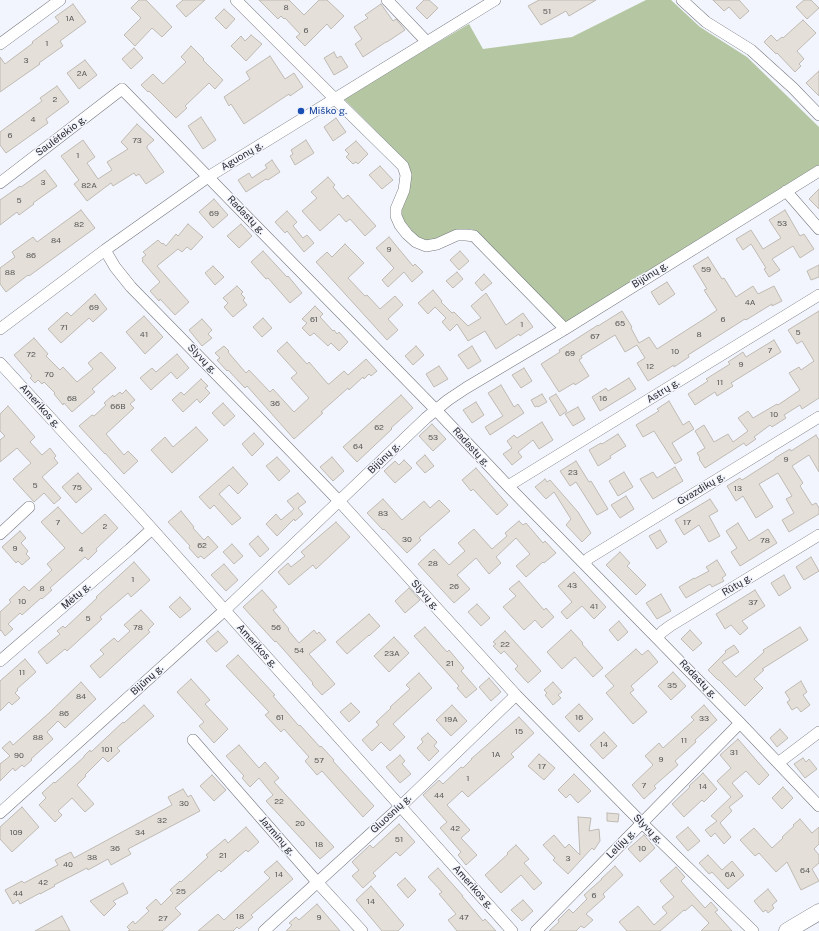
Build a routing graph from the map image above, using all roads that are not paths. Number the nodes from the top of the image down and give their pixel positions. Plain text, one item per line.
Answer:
1 (60, 0) edge
2 (236, 0) edge
3 (387, 0) edge
4 (495, 0) edge
5 (682, 0) edge
6 (427, 42) junction
7 (0, 44) edge
8 (122, 90) joint
9 (335, 99) junction
10 (819, 115) edge
11 (819, 171) edge
12 (208, 177) junction
13 (0, 183) edge
14 (786, 191) junction
15 (819, 229) edge
16 (105, 250) junction
17 (819, 295) edge
18 (565, 328) junction
19 (0, 329) edge
20 (0, 363) edge
21 (436, 410) junction
22 (819, 417) edge
23 (508, 486) junction
24 (339, 501) junction
25 (29, 507) dead end
26 (152, 529) junction
27 (0, 534) edge
28 (819, 535) edge
29 (584, 563) junction
30 (225, 610) junction
31 (657, 638) junction
32 (0, 661) edge
33 (516, 695) junction
34 (740, 723) junction
35 (819, 732) edge
36 (193, 740) dead end
37 (778, 763) junction
38 (401, 806) junction
39 (819, 806) edge
40 (0, 813) edge
41 (642, 823) junction
42 (317, 882) junction
43 (819, 912) edge
44 (264, 931) edge
45 (362, 931) edge
46 (512, 931) edge
47 (536, 931) edge
48 (753, 931) edge
49 (787, 931) edge

1 - 7 street
2 - 9 street
3 - 6 street
4 - 6 street, Aguonų g.
5 - 10 street
6 - 9 street, Aguonų g.
8 - 12 street, Radastų g.
8 - 13 street, Saulėtekio g.
9 - 12 street, Aguonų g.
9 - 18 street
11 - 14 street, Bijūnų g.
12 - 16 street, Aguonų g.
12 - 21 street, Radastų g.
14 - 15 street
14 - 18 street, Bijūnų g.
16 - 19 street, Aguonų g.
16 - 24 street, Slyvų g.
17 - 23 street, Astrų g.
18 - 21 street, Bijūnų g.
20 - 26 street, Amerikos g.
21 - 23 street, Radastų g.
21 - 24 street, Bijūnų g.
22 - 29 street, Gvazdikų g.
23 - 29 street, Radastų g.
24 - 30 street, Bijūnų g.
24 - 33 street, Slyvų g.
25 - 27 street
26 - 30 street, Amerikos g.
26 - 32 street, Mėtų g.
28 - 31 street, Rūtų g.
29 - 31 street, Radastų g.
30 - 38 street, Amerikos g.
30 - 40 street, Bijūnų g.
31 - 34 street, Radastų g.
33 - 38 street, Gluosnių g.
33 - 41 street, Slyvų g.
34 - 37 street, Radastų g.
34 - 41 street, Lelijų g.
35 - 37 street
36 - 42 street, Jazminų g.
37 - 39 street, Radastų g.
38 - 42 street, Gluosnių g.
38 - 46 street, Amerikos g.
41 - 47 street, Lelijų g.
41 - 48 street, Slyvų g.
42 - 44 street, Gluosnių g.
42 - 45 street, Jazminų g.
43 - 49 street

